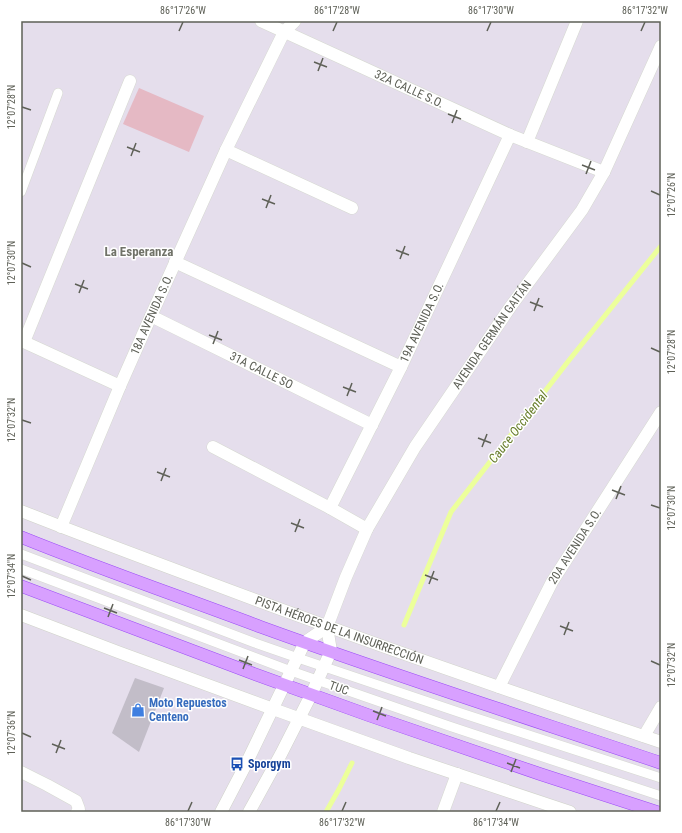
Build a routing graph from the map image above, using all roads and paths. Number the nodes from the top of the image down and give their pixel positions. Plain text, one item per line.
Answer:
1 (261, 21) edge
2 (295, 21) edge
3 (577, 21) edge
4 (284, 32) junction
5 (661, 46) edge
6 (130, 82) dead end
7 (58, 93) dead end
8 (510, 135) junction
9 (527, 142) junction
10 (226, 150) junction
11 (604, 172) junction
12 (21, 192) edge
13 (352, 208) dead end
14 (175, 262) junction
15 (151, 316) junction
16 (401, 367) junction
17 (120, 386) junction
18 (661, 412) edge
19 (372, 425) junction
20 (213, 447) dead end
21 (330, 508) junction
22 (21, 511) edge
23 (61, 527) junction
24 (367, 529) junction
25 (21, 537) edge
26 (21, 554) edge
27 (21, 569) edge
28 (21, 586) edge
29 (21, 615) edge
30 (327, 627) junction
31 (305, 642) junction
32 (331, 651) junction
33 (298, 658) junction
34 (324, 666) junction
35 (291, 671) junction
36 (317, 680) junction
37 (284, 685) junction
38 (499, 687) junction
39 (311, 694) junction
40 (661, 707) edge
41 (273, 709) junction
42 (298, 718) junction
43 (644, 736) junction
44 (661, 742) edge
45 (661, 763) edge
46 (21, 772) edge
47 (457, 774) junction
48 (661, 778) edge
49 (661, 796) edge
50 (77, 812) edge
51 (221, 812) edge
52 (250, 812) edge
53 (443, 812) edge
54 (570, 812) edge
55 (657, 812) edge

1 - 4 street, 32A CALLE S.O.
2 - 4 street, 18A AVENIDA S.O.
3 - 9 street
4 - 8 street, 32A CALLE S.O.
4 - 10 street, 18A AVENIDA S.O.
5 - 11 street, AVENIDA GERMÁN GAITÁN
6 - 17 street
7 - 12 lane
8 - 9 street, 32A CALLE S.O.
8 - 16 street, 19A AVENIDA S.O.
9 - 11 street, 32A CALLE S.O.
10 - 13 street
10 - 14 street, 18A AVENIDA S.O.
11 - 24 street, AVENIDA GERMÁN GAITÁN
14 - 15 street, 18A AVENIDA S.O.
14 - 16 street
15 - 17 street, 18A AVENIDA S.O.
15 - 19 street, 31A CALLE SO
16 - 19 street, 19A AVENIDA S.O.
17 - 23 street, 18A AVENIDA S.O.
18 - 38 street, 20A AVENIDA S.O.
19 - 21 street, 19A AVENIDA S.O.
20 - 21 street
21 - 24 street
22 - 23 street, PISTA HÉROES DE LA INSURRECCIÓN
23 - 30 street, PISTA HÉROES DE LA INSURRECCIÓN
24 - 30 street, AVENIDA GERMÁN GAITÁN
25 - 31 main road, PISTA HÉROES DE LA INSURRECCIÓN
26 - 33 lane, TUC
27 - 35 lane, TUC
28 - 37 main road
29 - 41 street
30 - 31 street
30 - 32 street
30 - 38 street, PISTA HÉROES DE LA INSURRECCIÓN
31 - 32 main road, PISTA HÉROES DE LA INSURRECCIÓN
31 - 33 street
32 - 34 street
32 - 45 main road, PISTA HÉROES DE LA INSURRECCIÓN
33 - 34 lane, TUC
33 - 35 street
34 - 36 street
34 - 48 lane, TUC
35 - 36 lane, TUC
35 - 37 street
36 - 39 street
36 - 49 lane, TUC
37 - 39 main road
37 - 41 street
38 - 43 street, PISTA HÉROES DE LA INSURRECCIÓN
39 - 42 street
39 - 55 main road
40 - 43 street
41 - 42 street
41 - 51 street
42 - 47 street
42 - 52 street
43 - 44 street, PISTA HÉROES DE LA INSURRECCIÓN
46 - 50 street
47 - 53 street
47 - 54 street

